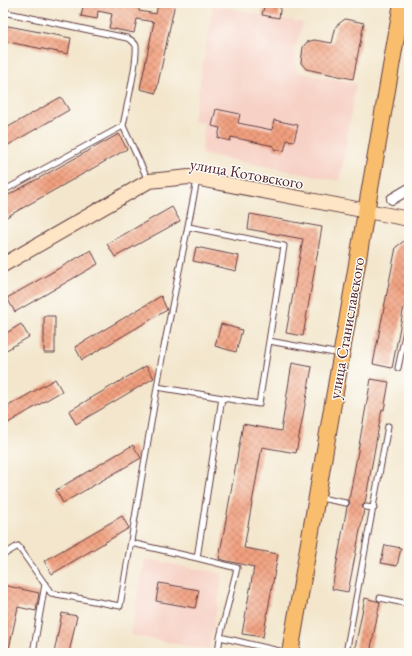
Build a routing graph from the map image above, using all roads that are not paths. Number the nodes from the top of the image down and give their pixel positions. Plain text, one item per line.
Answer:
1 (402, 3) edge
2 (3, 12) edge
3 (123, 126) junction
4 (198, 179) junction
5 (149, 181) junction
6 (409, 189) edge
7 (3, 190) edge
8 (392, 199) dead end
9 (366, 212) junction
10 (409, 219) edge
11 (189, 227) junction
12 (3, 265) edge
13 (409, 316) edge
14 (269, 341) junction
15 (342, 354) junction
16 (398, 368) dead end
17 (157, 387) junction
18 (222, 398) junction
19 (388, 426) dead end
20 (317, 498) junction
21 (346, 503) dead end
22 (366, 506) dead end
23 (374, 508) junction
24 (131, 542) junction
25 (3, 555) edge
26 (197, 558) junction
27 (45, 584) junction
28 (380, 598) dead end
29 (409, 604) edge
30 (220, 637) junction
31 (409, 649) edge
32 (33, 653) edge
33 (218, 653) edge
34 (289, 653) edge
35 (346, 653) edge
36 (408, 653) edge

1 - 9 main road, улица Станиславского
2 - 3 lane
3 - 5 lane
3 - 7 lane
4 - 5 street, улица Котовского
4 - 9 street, улица Котовского
4 - 11 lane
5 - 12 street, улица Котовского
6 - 8 street
9 - 10 street, улица Котовского
9 - 15 main road, улица Станиславского
11 - 14 lane
11 - 17 lane
13 - 16 lane
14 - 15 lane
14 - 18 lane
15 - 20 main road, улица Станиславского
17 - 18 lane
17 - 24 lane
18 - 26 lane
19 - 23 lane
20 - 21 lane
20 - 34 main road, улица Станиславского
22 - 23 lane
23 - 35 lane
24 - 26 lane
24 - 27 lane
25 - 27 lane
26 - 30 lane
27 - 32 lane
28 - 29 lane
30 - 33 lane
30 - 34 lane
31 - 36 lane

